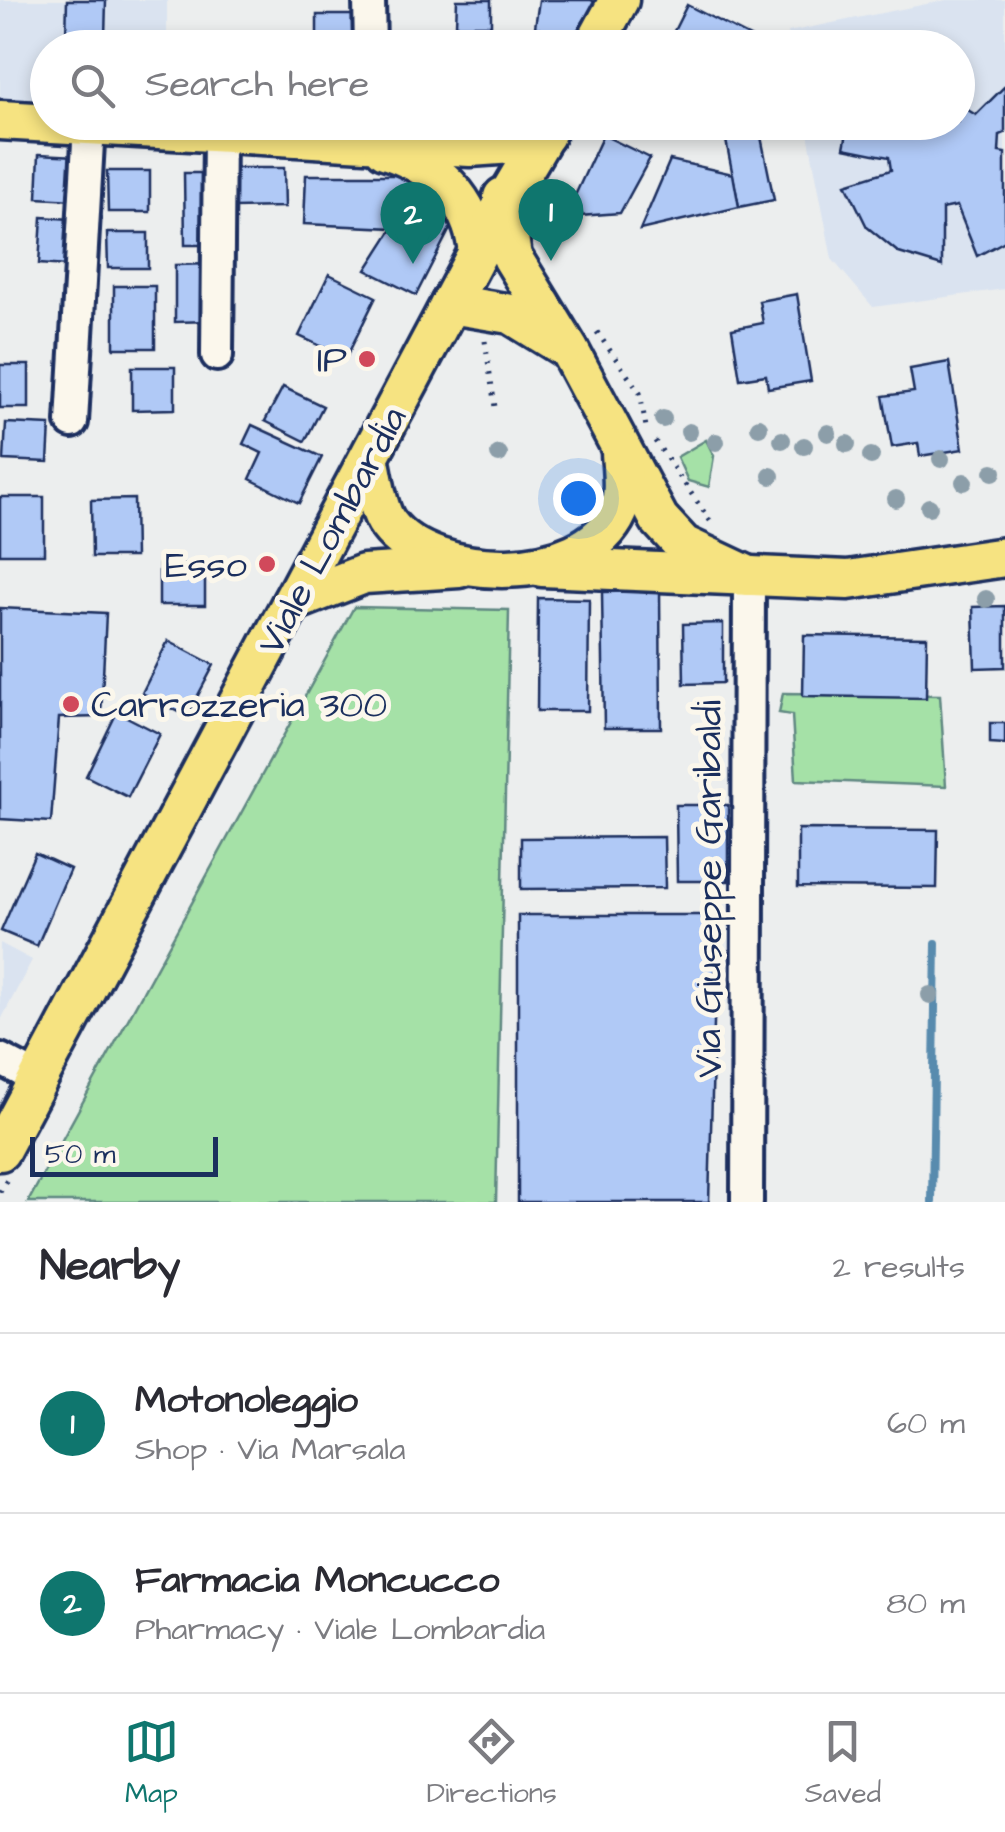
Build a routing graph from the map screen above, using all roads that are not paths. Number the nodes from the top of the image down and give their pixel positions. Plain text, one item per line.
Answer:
1 (369, 0) edge
2 (619, 0) edge
3 (370, 30) edge
4 (603, 30) edge
5 (0, 120) edge
6 (30, 122) edge
7 (88, 140) edge
8 (219, 140) edge
9 (378, 140) edge
10 (426, 140) edge
11 (523, 140) edge
12 (542, 140) edge
13 (470, 146) junction
14 (454, 191) junction
15 (504, 203) junction
16 (478, 252) junction
17 (463, 305) junction
18 (579, 335) junction
19 (216, 355) dead end
20 (72, 422) dead end
21 (620, 446) junction
22 (369, 458) junction
23 (1005, 557) edge
24 (480, 567) junction
25 (542, 567) junction
26 (749, 576) junction
27 (292, 602) junction
28 (0, 1059) edge
29 (38, 1079) junction
30 (0, 1151) edge
31 (747, 1202) edge

1 - 3 street
2 - 4 main road
5 - 6 main road
7 - 20 street
8 - 19 street
9 - 14 main road
10 - 13 main road
11 - 13 main road
12 - 15 main road, Viale Lombardia
13 - 15 main road
14 - 15 main road
14 - 16 main road
15 - 16 main road, Viale Lombardia
15 - 18 main road
16 - 17 main road, Viale Lombardia
17 - 18 main road
17 - 22 main road, Viale Lombardia
18 - 21 main road
21 - 25 main road
21 - 26 main road
22 - 24 main road
22 - 27 main road, Viale Lombardia
23 - 26 main road
24 - 25 main road
24 - 27 main road
25 - 26 main road
26 - 31 street, Via Giuseppe Garibaldi
27 - 29 main road, Viale Lombardia
28 - 29 street
29 - 30 main road, Viale Lombardia

